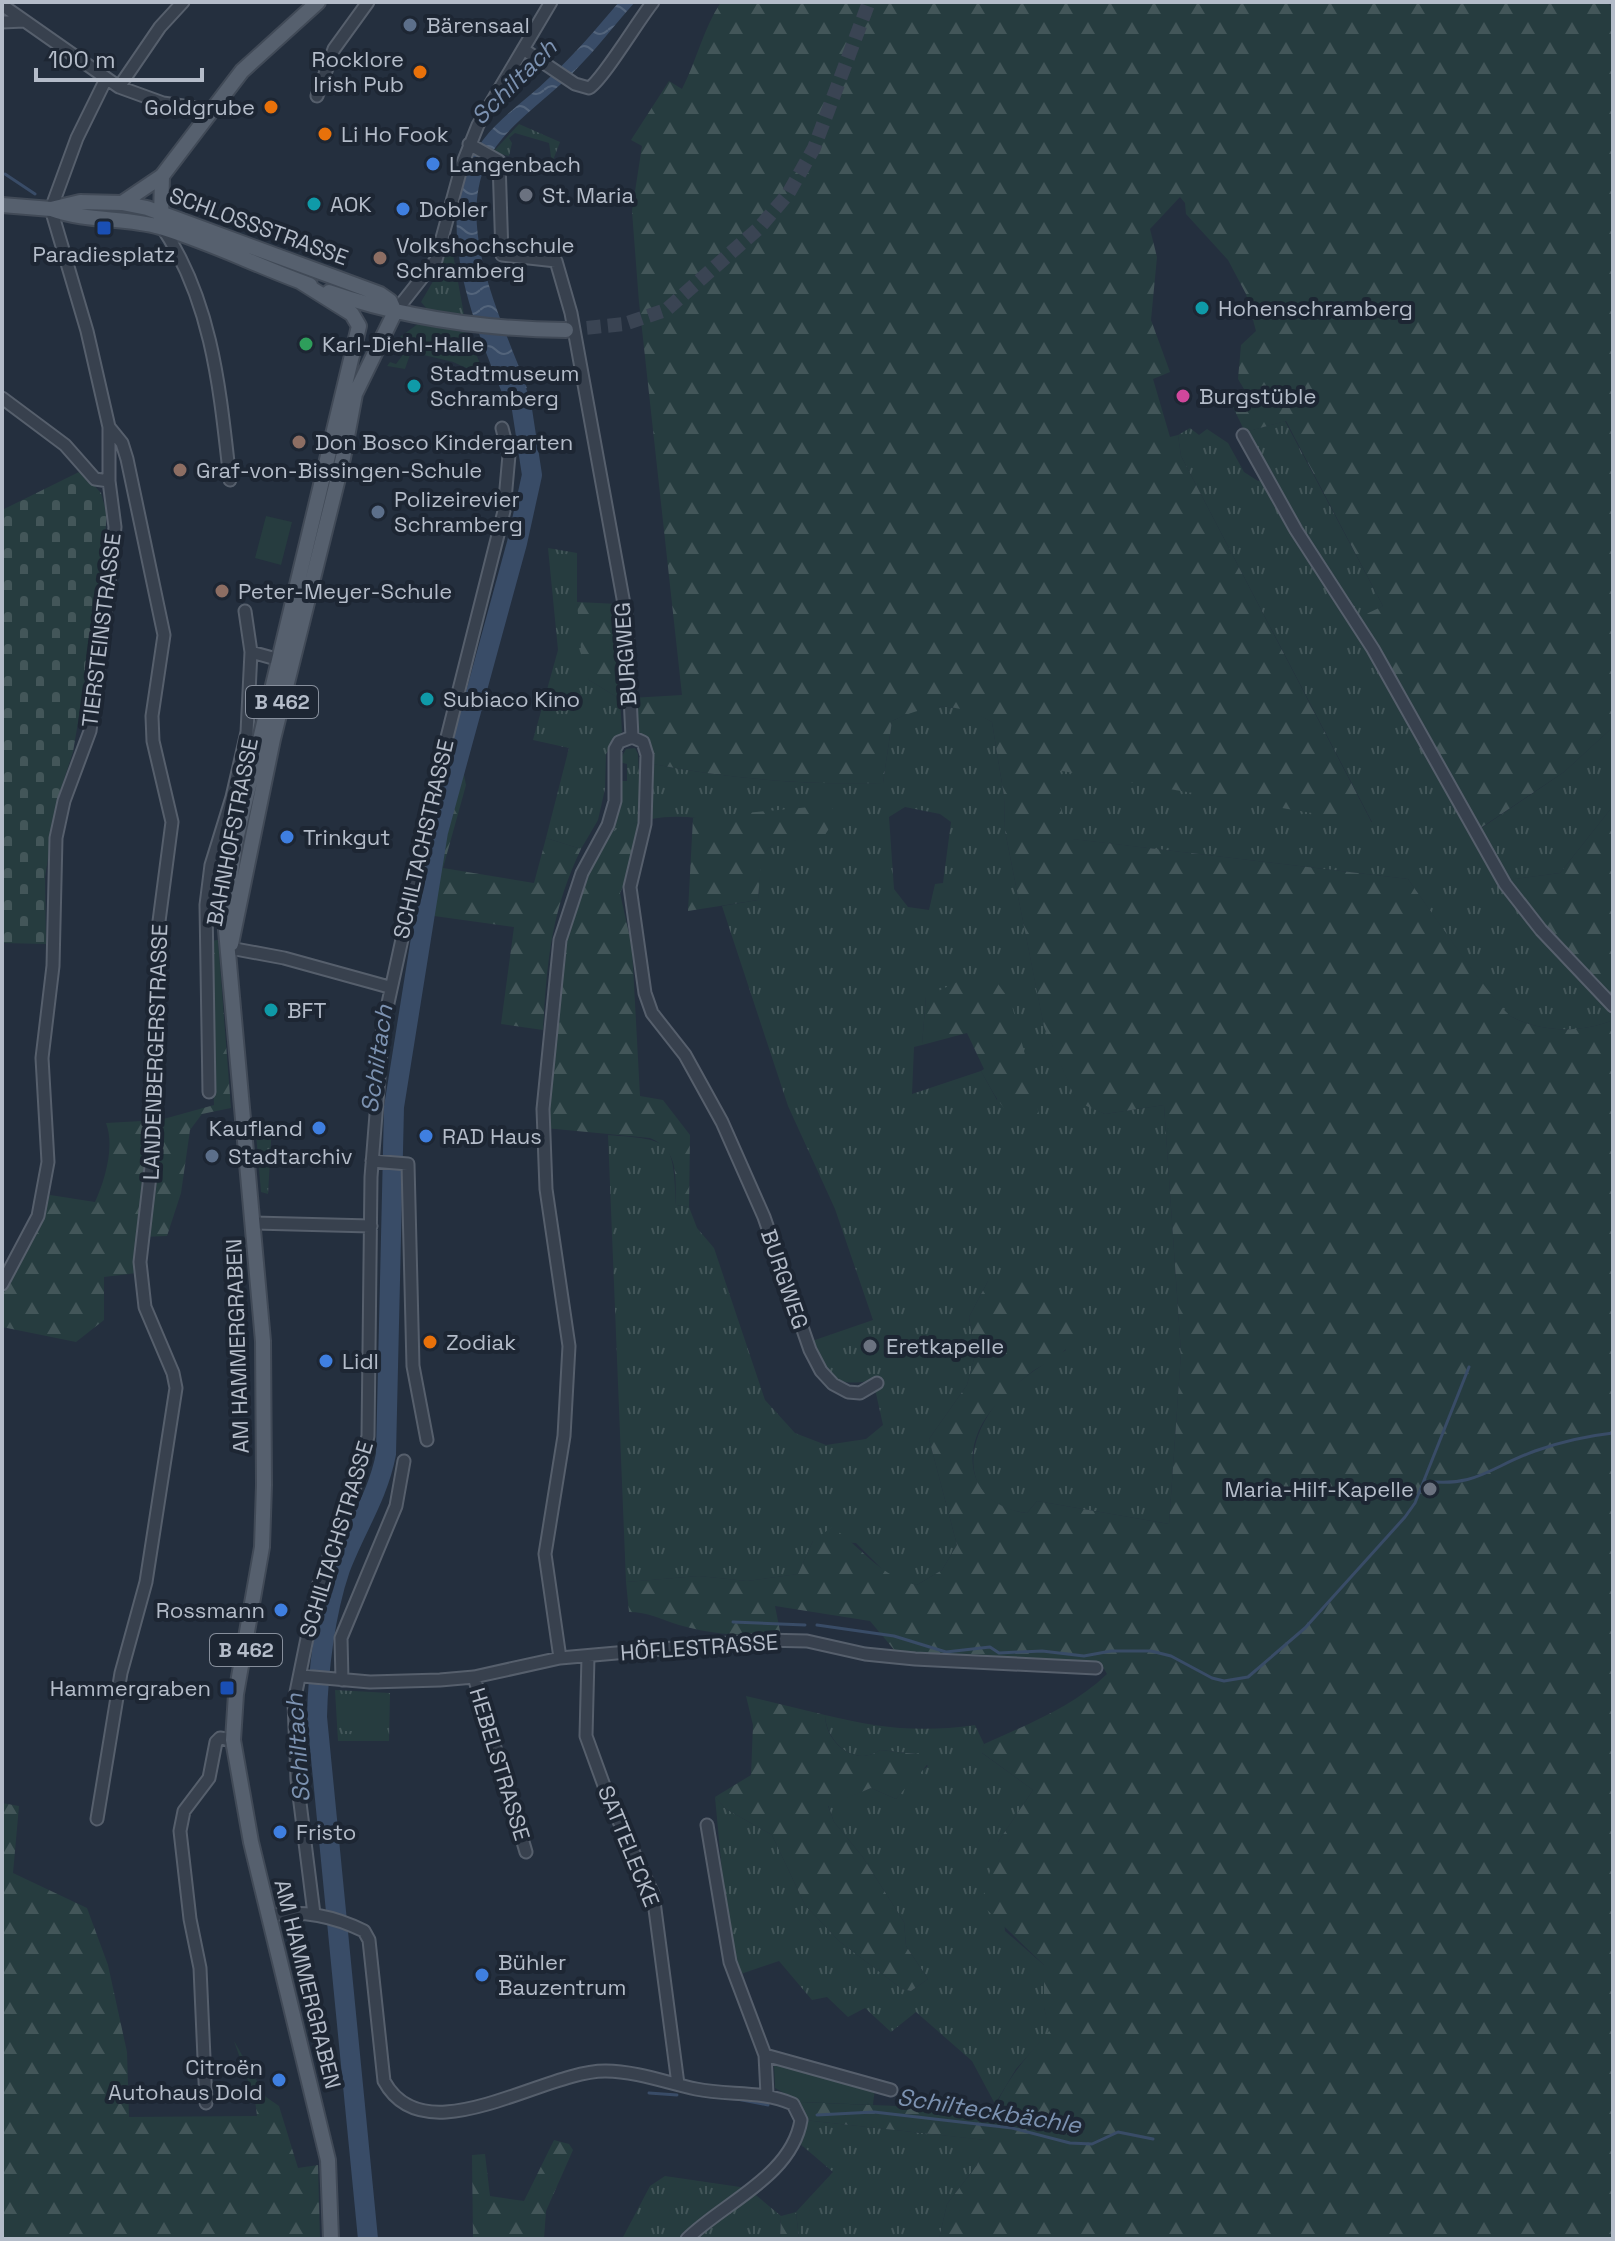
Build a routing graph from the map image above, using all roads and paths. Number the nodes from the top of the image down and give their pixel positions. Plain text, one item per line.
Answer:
1 (183, 2) edge
2 (318, 2) edge
3 (368, 2) edge
4 (551, 2) edge
5 (653, 2) edge
6 (2, 5) edge
7 (24, 21) junction
8 (2, 22) edge
9 (523, 49) junction
10 (106, 79) junction
11 (119, 87) junction
12 (317, 96) dead end
13 (210, 110) junction
14 (472, 146) junction
15 (162, 176) junction
16 (122, 203) junction
17 (2, 205) edge
18 (51, 209) junction
19 (161, 220) junction
20 (301, 282) junction
21 (395, 312) junction
22 (566, 330) tunnel mouth
23 (2, 398) edge
24 (109, 427) junction
25 (502, 428) dead end
26 (1243, 435) dead end
27 (230, 480) dead end
28 (109, 481) junction
29 (245, 611) dead end
30 (251, 652) junction
31 (285, 662) junction
32 (632, 737) junction
33 (230, 948) junction
34 (389, 987) junction
35 (1613, 1006) edge
36 (209, 1092) dead end
37 (377, 1161) junction
38 (254, 1223) junction
39 (371, 1226) junction
40 (2, 1284) edge
41 (877, 1383) dead end
42 (427, 1440) dead end
43 (404, 1461) dead end
44 (588, 1657) junction
45 (560, 1658) junction
46 (1096, 1668) dead end
47 (307, 1676) junction
48 (474, 1677) junction
49 (336, 1679) junction
50 (233, 1740) junction
51 (97, 1819) dead end
52 (707, 1825) dead end
53 (526, 1852) dead end
54 (270, 1915) junction
55 (319, 1915) junction
56 (765, 2055) junction
57 (678, 2084) junction
58 (891, 2090) dead end
59 (767, 2094) junction
60 (206, 2103) dead end
61 (331, 2239) edge
62 (687, 2239) edge

1 - 11 street
2 - 13 main road
3 - 12 street
4 - 9 street
5 - 9 street
6 - 7 street
7 - 8 street
7 - 10 street
9 - 14 street
10 - 11 street
10 - 18 street
11 - 13 street
13 - 15 main road
14 - 21 street
14 - 32 street, BURGWEG
15 - 16 main road
15 - 19 main road
16 - 18 main road, B 462
16 - 19 main road, SCHLOSSSTRASSE / B 462
17 - 18 main road, B 462
18 - 19 main road, B 462
18 - 24 street, TIERSTEINSTRASSE
19 - 20 main road, SCHLOSSSTRASSE / B 462
19 - 21 main road, SCHLOSSSTRASSE / B 462
19 - 27 street
20 - 21 main road, SCHLOSSSTRASSE
20 - 31 main road, BAHNHOFSTRASSE / B 462
21 - 22 main road, SCHLOSSSTRASSE
21 - 31 main road, BAHNHOFSTRASSE / B 462
23 - 28 street
24 - 28 street, TIERSTEINSTRASSE
24 - 51 street, LANDENBERGERSTRASSE
25 - 34 street, SCHILTACHSTRASSE
26 - 35 street
28 - 40 street, TIERSTEINSTRASSE
29 - 30 street
30 - 31 street
30 - 36 street
31 - 33 main road, BAHNHOFSTRASSE / B 462
32 - 41 street, BURGWEG
32 - 45 street
33 - 34 street, BAHNHOFSTRASSE
33 - 38 main road, AM HAMMERGRABEN / B 462
34 - 37 street, SCHILTACHSTRASSE
37 - 39 street, SCHILTACHSTRASSE
37 - 42 street
38 - 39 street
38 - 50 main road, AM HAMMERGRABEN / B 462
39 - 47 street, SCHILTACHSTRASSE
43 - 49 street, SCHILTACHSTRASSE
44 - 45 street, HÖFLESTRASSE
44 - 46 street, HÖFLESTRASSE
44 - 57 street, SATTELECKE
45 - 48 street, HÖFLESTRASSE
47 - 49 street, HÖFLESTRASSE
47 - 55 street, SCHILTACHSTRASSE
48 - 49 street, HÖFLESTRASSE
48 - 53 street, HEBELSTRASSE
50 - 54 main road, AM HAMMERGRABEN / B 462
50 - 60 street
52 - 56 street
54 - 55 street
54 - 61 main road, AM HAMMERGRABEN / B 462
55 - 57 street
56 - 58 street
56 - 59 street
57 - 59 street
59 - 62 street

